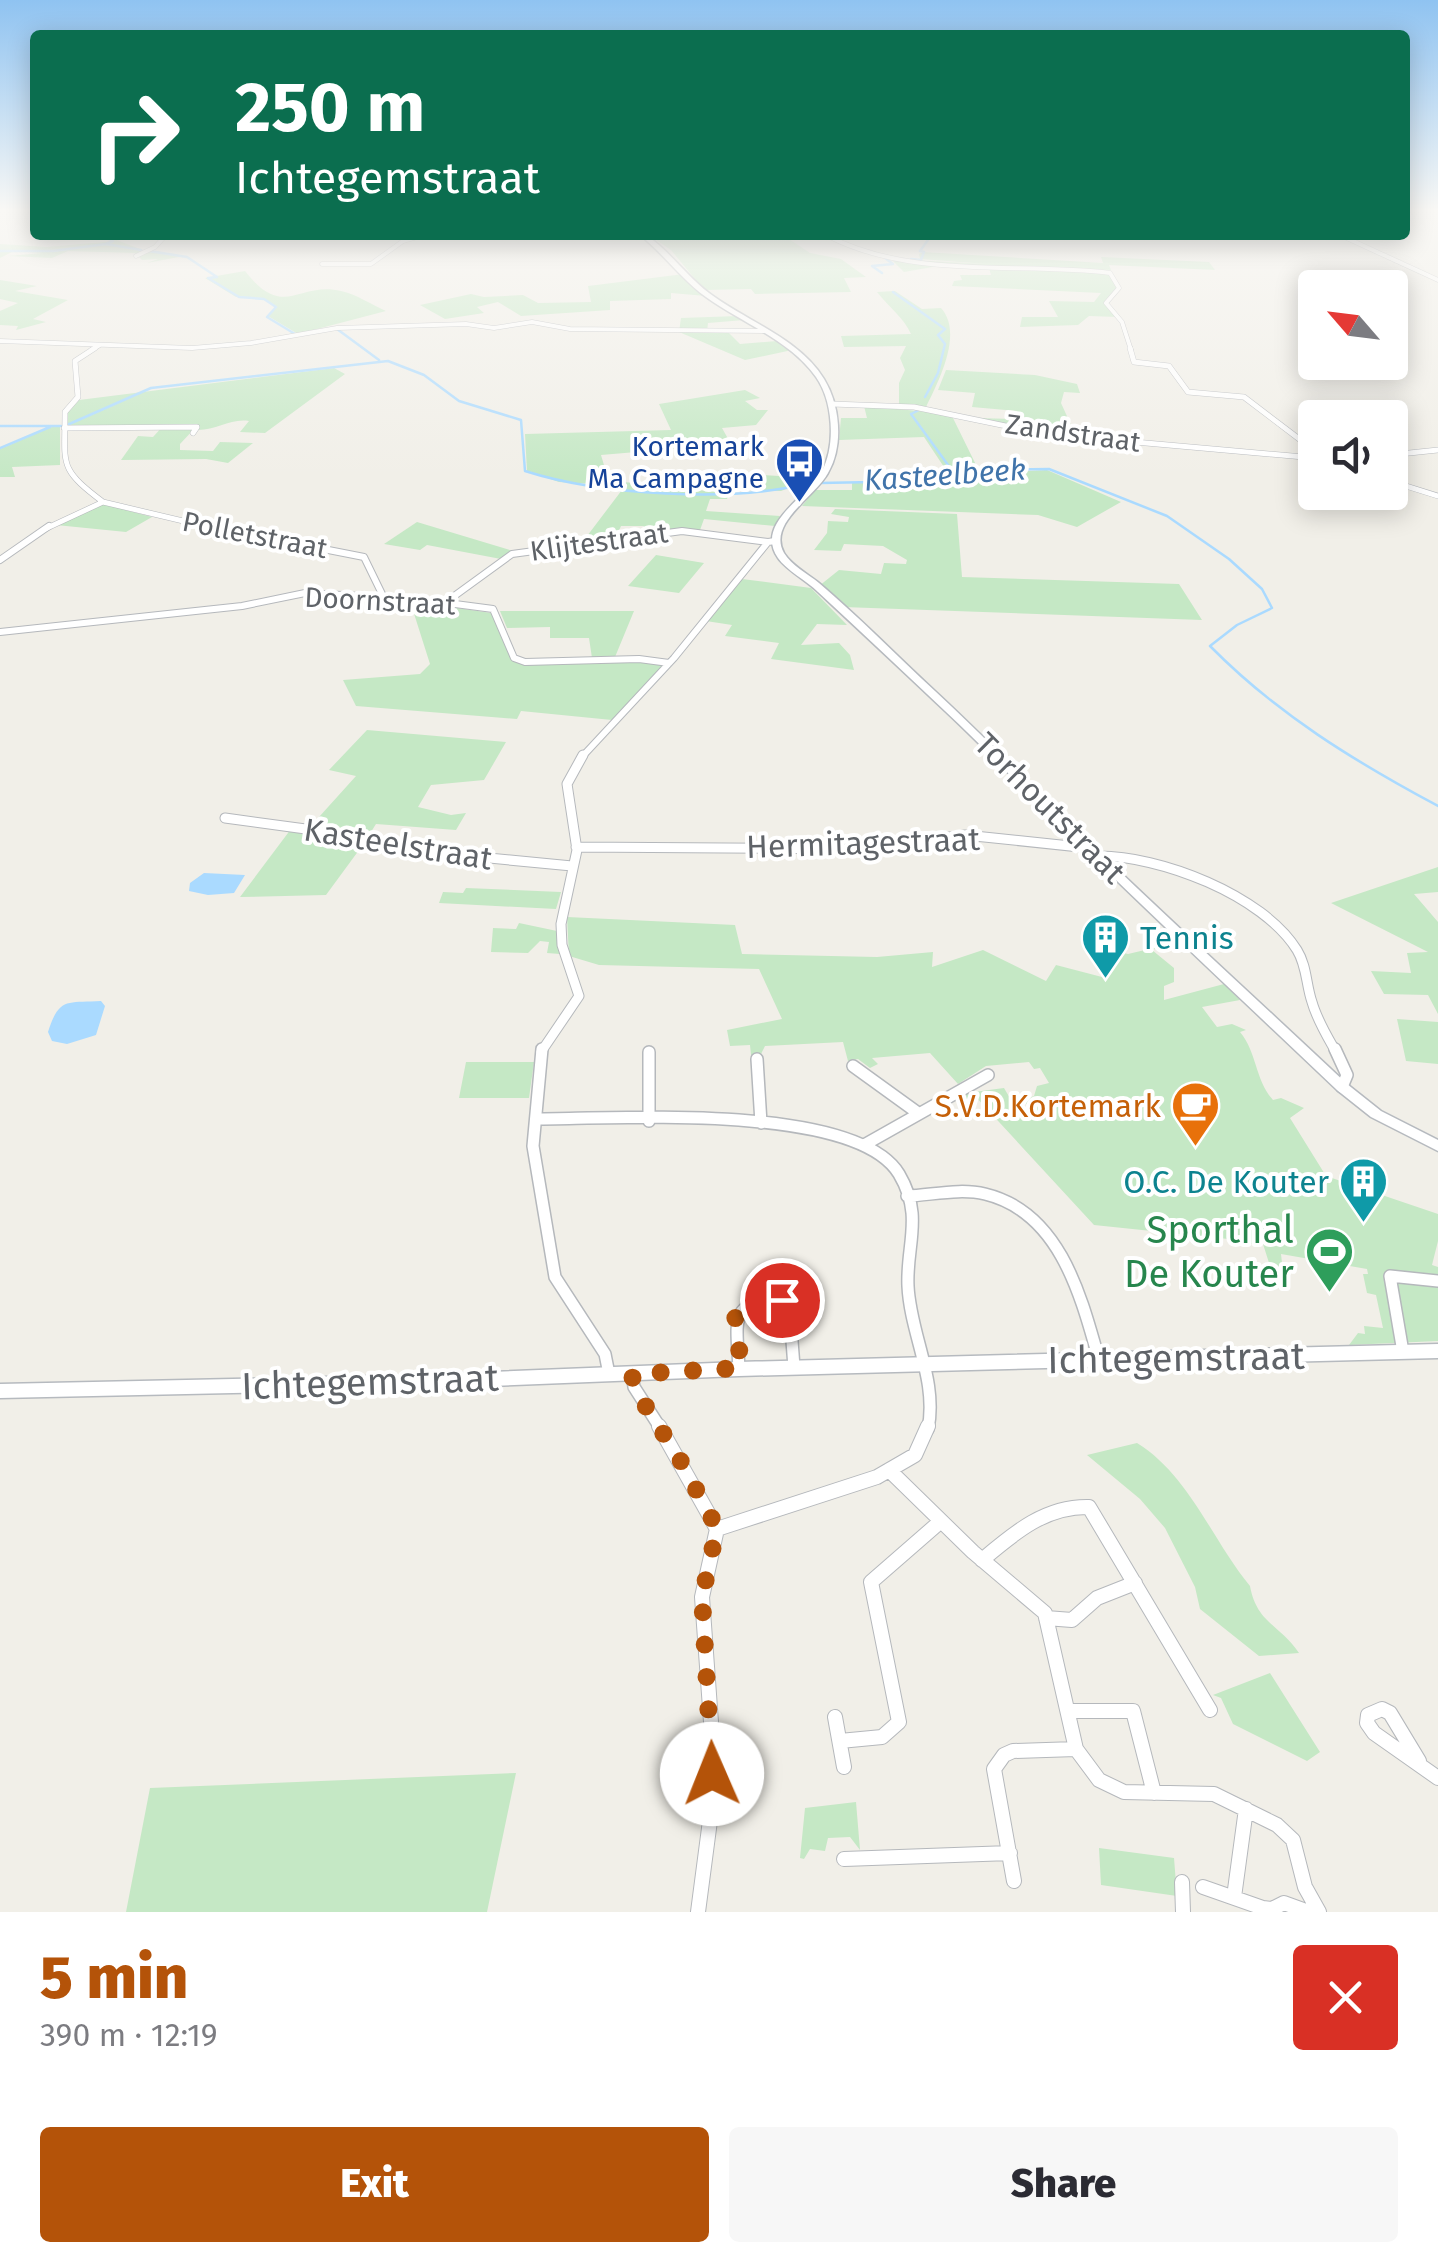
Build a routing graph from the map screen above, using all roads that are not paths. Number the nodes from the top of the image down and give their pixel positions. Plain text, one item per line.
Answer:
1 (714, 299) edge
2 (1109, 299) edge
3 (766, 330) junction
4 (0, 340) edge
5 (100, 345) junction
6 (832, 404) junction
7 (64, 426) junction
8 (192, 433) dead end
9 (1298, 440) edge
10 (1438, 450) edge
11 (1298, 453) edge
12 (1408, 453) edge
13 (1408, 487) edge
14 (1438, 496) edge
15 (102, 502) junction
16 (771, 542) junction
17 (0, 560) edge
18 (384, 596) junction
19 (446, 602) junction
20 (0, 632) edge
21 (669, 662) junction
22 (225, 818) dead end
23 (576, 847) junction
24 (1093, 852) junction
25 (572, 866) junction
26 (649, 1052) dead end
27 (757, 1058) dead end
28 (854, 1066) dead end
29 (988, 1075) dead end
30 (1342, 1087) junction
31 (918, 1113) junction
32 (538, 1118) junction
33 (649, 1121) junction
34 (761, 1123) junction
35 (864, 1146) junction
36 (1438, 1146) edge
37 (907, 1196) junction
38 (1438, 1280) edge
39 (1438, 1351) edge
40 (1402, 1352) junction
41 (1099, 1360) junction
42 (925, 1364) junction
43 (794, 1367) junction
44 (740, 1368) junction
45 (609, 1374) junction
46 (632, 1374) junction
47 (0, 1391) edge
48 (888, 1470) junction
49 (942, 1521) junction
50 (717, 1528) junction
51 (982, 1560) junction
52 (1135, 1583) junction
53 (1046, 1618) junction
54 (1210, 1710) dead end
55 (1068, 1711) junction
56 (835, 1717) dead end
57 (840, 1740) junction
58 (1076, 1749) junction
59 (1419, 1762) dead end
60 (844, 1767) dead end
61 (1438, 1778) edge
62 (1154, 1793) junction
63 (1246, 1809) junction
64 (1010, 1852) junction
65 (844, 1859) dead end
66 (1014, 1881) dead end
67 (1182, 1882) dead end
68 (1203, 1888) dead end
69 (1234, 1897) junction
70 (1318, 1911) edge
71 (698, 1912) edge
72 (1183, 1912) edge

1 - 3 street
2 - 9 street
3 - 5 street
3 - 6 street
4 - 5 street
5 - 7 street
6 - 11 street, Zandstraat
6 - 16 street
7 - 8 street
7 - 15 street
10 - 12 street
13 - 14 street
15 - 17 street
15 - 18 street, Polletstraat
16 - 19 street, Klijtestraat
16 - 21 street
16 - 24 street, Torhoutstraat
18 - 19 street, Doornstraat
18 - 20 street, Doornstraat
19 - 21 street, Doornstraat
21 - 23 street
22 - 25 street, Kasteelstraat
23 - 24 street, Hermitagestraat
23 - 25 street
24 - 30 street, Torhoutstraat
24 - 30 street, Hermitagestraat
25 - 32 street
26 - 33 street
27 - 34 street
28 - 31 street
29 - 31 street
30 - 36 street, Torhoutstraat
31 - 35 street
32 - 33 street
32 - 45 street
33 - 34 street
34 - 35 street
35 - 37 street
37 - 41 street
37 - 42 street
38 - 40 street
39 - 40 street, Ichtegemstraat
40 - 41 street, Ichtegemstraat
41 - 42 street, Ichtegemstraat
42 - 43 street, Ichtegemstraat
42 - 48 street
43 - 44 street, Ichtegemstraat
43 - 44 street
44 - 46 street, Ichtegemstraat
45 - 46 street, Ichtegemstraat
45 - 47 street, Ichtegemstraat
46 - 50 street
48 - 49 street
48 - 50 street
49 - 51 street
49 - 57 street
50 - 71 street
51 - 52 street
51 - 53 street
52 - 53 street
52 - 54 street
53 - 55 street
55 - 58 street
55 - 62 street
56 - 57 street
57 - 60 street
58 - 62 street
58 - 64 street
59 - 61 street
62 - 63 street
63 - 69 street
63 - 70 street
64 - 65 street
64 - 66 street
67 - 72 street
68 - 69 street
69 - 70 street

